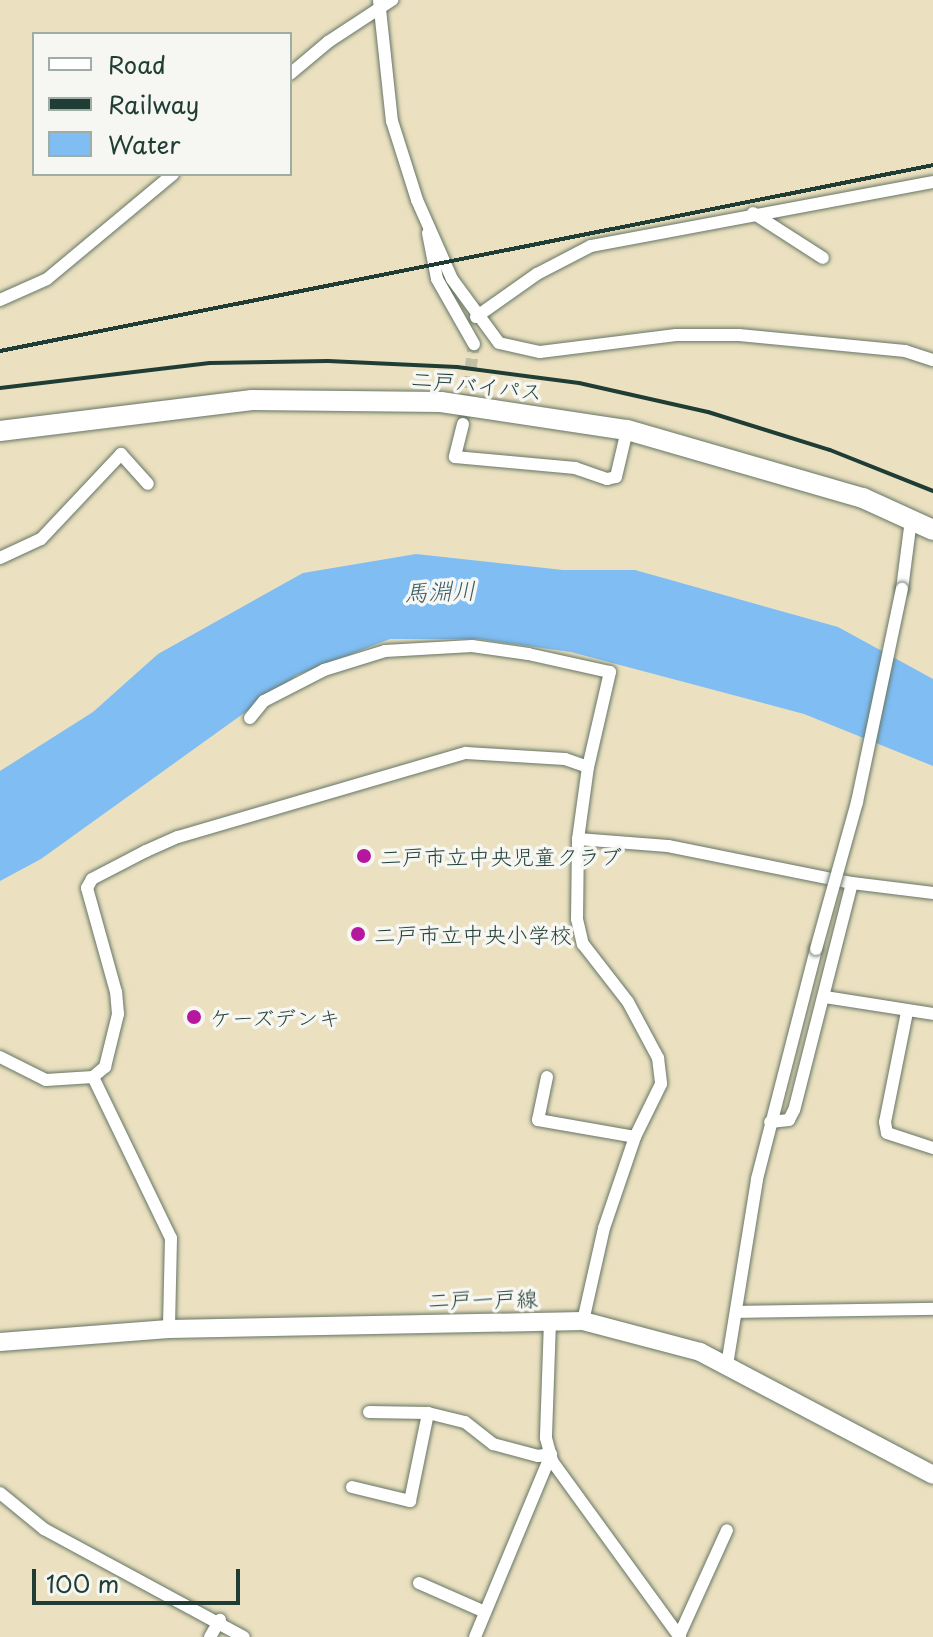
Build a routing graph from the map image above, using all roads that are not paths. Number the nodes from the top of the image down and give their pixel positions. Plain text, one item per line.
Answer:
1 (383, 2) edge
2 (292, 72) edge
3 (171, 176) edge
4 (933, 182) edge
5 (753, 213) junction
6 (425, 218) junction
7 (823, 258) dead end
8 (0, 300) edge
9 (476, 317) junction
10 (474, 344) tunnel mouth
11 (933, 360) edge
12 (463, 424) tunnel mouth
13 (627, 430) junction
14 (0, 431) edge
15 (148, 484) dead end
16 (911, 520) junction
17 (933, 530) edge
18 (0, 558) edge
19 (250, 718) dead end
20 (588, 767) junction
21 (578, 839) junction
22 (852, 883) junction
23 (933, 893) edge
24 (825, 997) junction
25 (907, 1012) junction
26 (933, 1014) edge
27 (0, 1057) edge
28 (93, 1077) junction
29 (547, 1077) dead end
30 (770, 1122) junction
31 (635, 1137) junction
32 (933, 1148) edge
33 (933, 1309) edge
34 (737, 1312) junction
35 (550, 1321) junction
36 (583, 1321) junction
37 (169, 1329) junction
38 (0, 1342) edge
39 (727, 1365) junction
40 (369, 1412) dead end
41 (428, 1413) junction
42 (551, 1454) junction
43 (933, 1475) edge
44 (352, 1487) dead end
45 (0, 1493) edge
46 (727, 1530) dead end
47 (419, 1583) dead end
48 (485, 1612) junction
49 (220, 1620) junction
50 (679, 1636) edge
51 (210, 1637) edge
52 (244, 1637) edge
53 (475, 1637) edge

1 - 2 street
1 - 6 street
3 - 8 street
4 - 5 street
5 - 7 street
5 - 9 street
6 - 9 street
6 - 10 street
9 - 11 street
12 - 13 street
13 - 14 highway, 二戸バイパス
13 - 16 highway, 二戸バイパス
15 - 18 street
16 - 17 highway, 二戸バイパス
16 - 30 street, bridge
19 - 20 street
20 - 21 street
20 - 28 street
21 - 22 street
21 - 31 street
22 - 23 street
22 - 24 street
24 - 25 street
24 - 30 street
25 - 26 street
25 - 32 street
27 - 28 street
28 - 37 street
29 - 31 street
30 - 34 street
31 - 36 street
33 - 34 street
34 - 39 street
35 - 36 main road, 二戸一戸線
35 - 37 main road, 二戸一戸線
35 - 42 street
36 - 39 main road, 二戸一戸線
37 - 38 main road, 二戸一戸線
39 - 43 main road, 二戸一戸線
40 - 41 street
41 - 42 street
41 - 44 street
42 - 48 street
42 - 50 street
45 - 49 street
46 - 50 street
47 - 48 street
48 - 53 street
49 - 51 street
49 - 52 street

